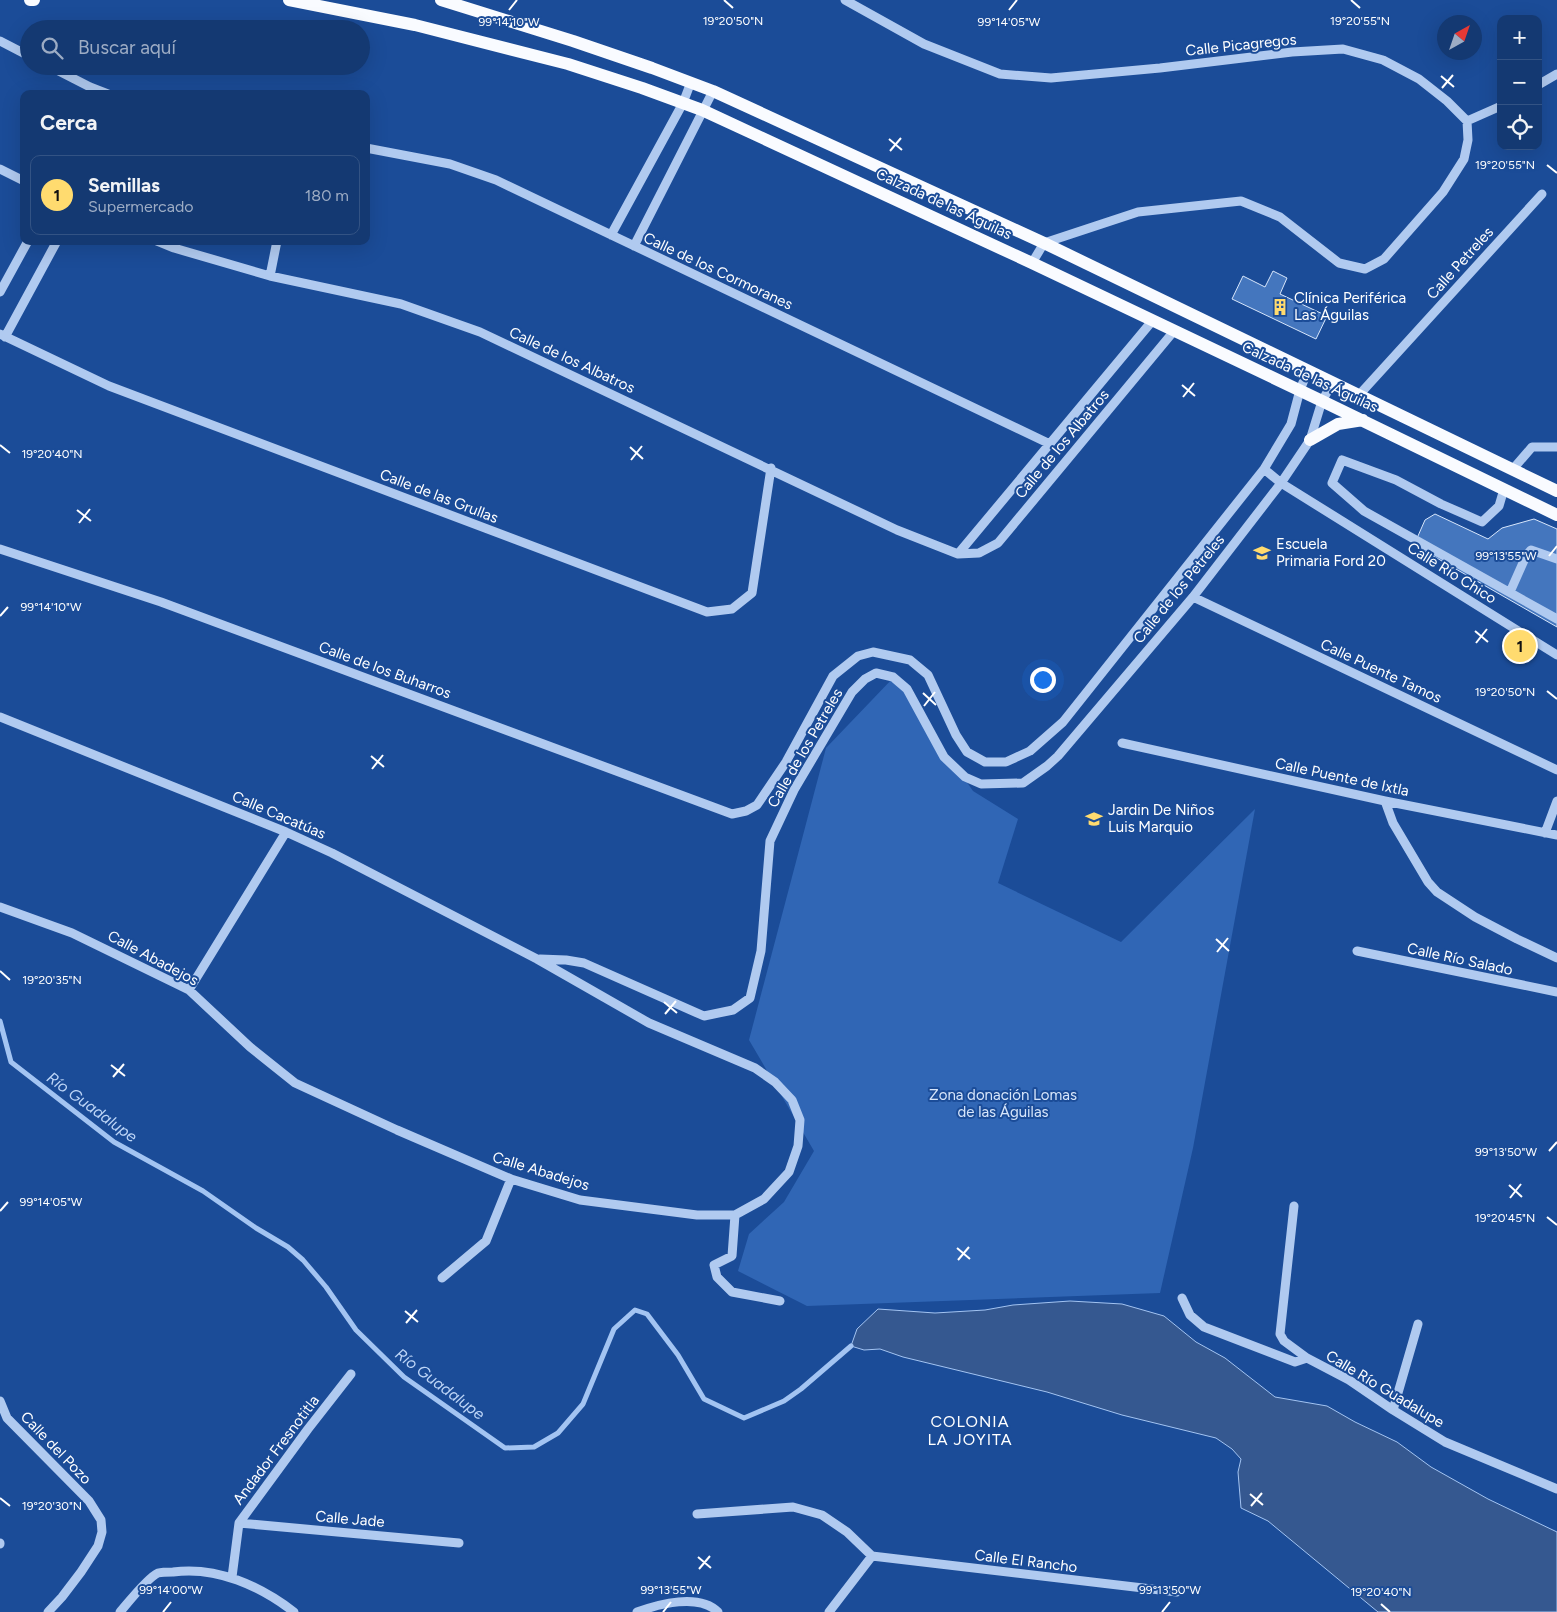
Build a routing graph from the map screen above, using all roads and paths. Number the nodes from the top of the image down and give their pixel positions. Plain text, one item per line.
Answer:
1 (289, 0) edge
2 (441, 0) edge
3 (845, 0) edge
4 (0, 41) edge
5 (20, 51) edge
6 (1557, 74) edge
7 (67, 75) edge
8 (691, 82) junction
9 (1542, 83) edge
10 (98, 90) edge
11 (712, 91) junction
12 (683, 103) junction
13 (1497, 108) edge
14 (702, 110) junction
15 (1468, 122) junction
16 (370, 149) edge
17 (0, 169) edge
18 (20, 179) edge
19 (1542, 194) dead end
20 (611, 235) junction
21 (1044, 243) junction
22 (26, 245) edge
23 (55, 245) edge
24 (167, 245) edge
25 (276, 245) edge
26 (634, 246) junction
27 (1032, 263) junction
28 (270, 276) junction
29 (0, 292) edge
30 (1153, 320) junction
31 (1174, 331) junction
32 (2, 335) edge
33 (1308, 370) junction
34 (1333, 382) junction
35 (1300, 390) junction
36 (1359, 395) junction
37 (1322, 401) junction
38 (1363, 420) junction
39 (1310, 440) junction
40 (1050, 444) junction
41 (1557, 447) edge
42 (771, 468) junction
43 (1264, 469) junction
44 (1513, 469) junction
45 (1281, 483) junction
46 (1504, 489) junction
47 (1557, 491) edge
48 (1557, 515) edge
49 (0, 549) edge
50 (958, 554) junction
51 (1557, 560) edge
52 (1510, 592) junction
53 (1193, 597) junction
54 (1557, 619) edge
55 (1557, 655) edge
56 (0, 717) edge
57 (1122, 743) dead end
58 (1557, 770) edge
59 (1385, 801) junction
60 (1557, 801) edge
61 (757, 805) joint
62 (286, 832) junction
63 (1546, 832) junction
64 (1557, 835) edge
65 (0, 907) edge
66 (1357, 951) dead end
67 (1557, 958) edge
68 (537, 959) junction
69 (189, 990) junction
70 (1557, 992) edge
71 (511, 1179) junction
72 (1294, 1206) dead end
73 (735, 1215) junction
74 (442, 1278) dead end
75 (1182, 1298) dead end
76 (780, 1302) dead end
77 (1418, 1324) dead end
78 (1307, 1358) junction
79 (351, 1374) dead end
80 (0, 1401) edge
81 (1392, 1410) junction
82 (1557, 1489) edge
83 (697, 1514) dead end
84 (239, 1523) junction
85 (459, 1543) dead end
86 (872, 1556) junction
87 (232, 1577) junction
88 (1177, 1592) dead end
89 (48, 1612) edge
90 (120, 1612) edge
91 (294, 1612) edge
92 (637, 1612) edge
93 (718, 1612) edge
94 (829, 1612) edge

1 - 12 main road, Calzada de las Águilas
2 - 8 main road, Calzada de las Águilas
3 - 15 street, Calle Picagregos
4 - 5 street
6 - 9 street
7 - 10 street
8 - 11 main road, Calzada de las Águilas
8 - 12 street
11 - 14 street
11 - 21 main road, Calzada de las Águilas
12 - 14 main road, Calzada de las Águilas
12 - 20 street
13 - 15 street
14 - 26 street
14 - 27 main road, Calzada de las Águilas
15 - 21 street
16 - 20 street, Calle de los Cormoranes
17 - 18 street
19 - 36 street, Calle Petreles
20 - 26 street, Calle de los Cormoranes
21 - 27 street
21 - 33 main road, Calzada de las Águilas
22 - 29 street
23 - 32 street
24 - 28 street, Calle de los Albatros
25 - 28 street
26 - 40 street, Calle de los Cormoranes
27 - 30 main road, Calzada de las Águilas
28 - 42 street, Calle de los Albatros
30 - 31 main road, Calzada de las Águilas
30 - 40 street, Calle de los Albatros
31 - 35 main road, Calzada de las Águilas
31 - 50 street, Calle de los Albatros
32 - 42 street, Calle de las Grullas
33 - 34 main road, Calzada de las Águilas
33 - 35 street, Calle de los Petreles
34 - 36 main road, Calzada de las Águilas
34 - 37 street, Calle de los Petreles
35 - 37 main road, Calzada de las Águilas
35 - 43 street, Calle de los Petreles
36 - 44 main road, Calzada de las Águilas
37 - 38 main road, Calzada de las Águilas
37 - 39 street, Calle de los Petreles
38 - 39 main road
38 - 46 main road, Calzada de las Águilas
39 - 45 street, Calle de los Petreles
40 - 50 street, Calle de los Albatros
41 - 44 street
42 - 50 street, Calle de los Albatros
43 - 45 street, Calle Río Chico
43 - 61 street, Calle de los Petreles
44 - 47 main road, Calzada de las Águilas
45 - 53 street, Calle de los Petreles
45 - 55 street, Calle Río Chico
46 - 48 main road, Calzada de las Águilas
46 - 52 street
49 - 61 street, Calle de los Buharros
51 - 52 street
52 - 54 street
53 - 58 street, Calle Puente Tamos
53 - 68 street, Calle de los Petreles
56 - 62 street, Calle Cacatúas
57 - 59 street, Calle Puente de Ixtla
59 - 63 street, Calle Puente de Ixtla
59 - 67 street
60 - 63 street
62 - 68 street, Calle Cacatúas
62 - 69 street
63 - 64 street, Calle Puente de Ixtla
65 - 69 street, Calle Abadejos
66 - 70 street, Calle Río Salado
68 - 73 street, Calle Abadejos
69 - 71 street, Calle Abadejos
71 - 73 street, Calle Abadejos
71 - 74 street
72 - 78 street
73 - 76 street
75 - 78 street, Calle Río Guadalupe
77 - 81 street
78 - 81 street, Calle Río Guadalupe
79 - 84 street, Andador Fresnotitla
80 - 89 street, Calle del Pozo
81 - 82 street, Calle Río Guadalupe
83 - 86 street
84 - 85 street, Calle Jade
84 - 87 street, Andador Fresnotitla
86 - 88 street, Calle El Rancho
86 - 94 street
87 - 90 street
87 - 91 street
92 - 93 street

